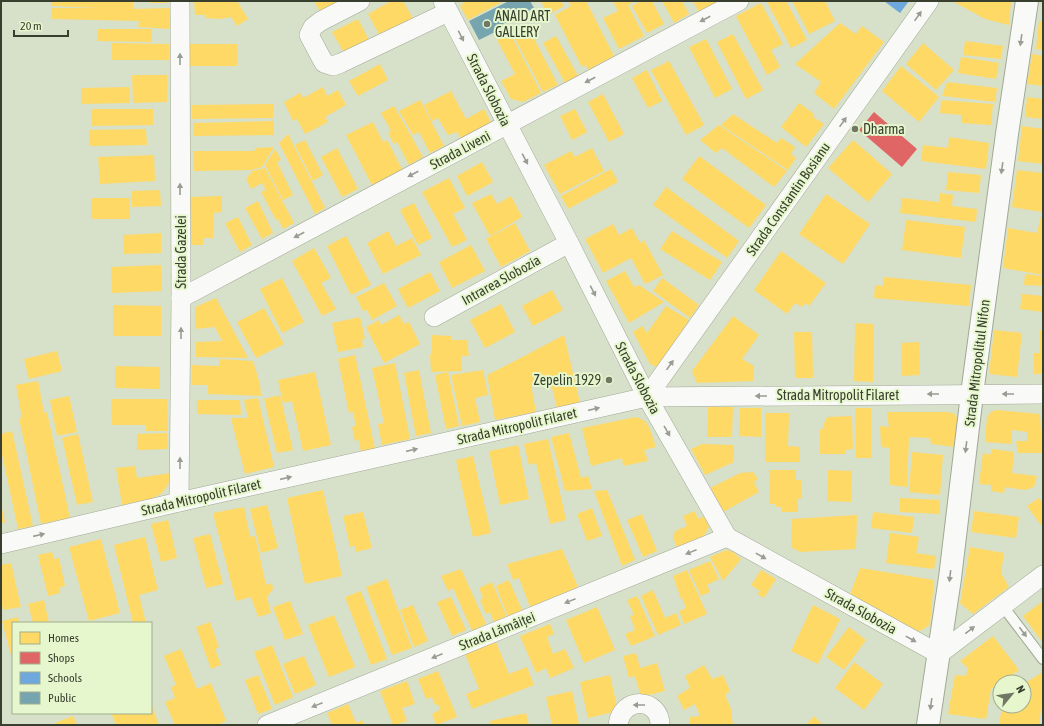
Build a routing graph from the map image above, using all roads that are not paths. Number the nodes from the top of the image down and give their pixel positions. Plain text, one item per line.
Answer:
1 (180, 1) edge
2 (360, 1) edge
3 (739, 1) edge
4 (929, 1) edge
5 (1027, 1) edge
6 (445, 6) edge
7 (507, 125) junction
8 (569, 243) junction
9 (181, 298) junction
10 (434, 317) dead end
11 (972, 394) junction
12 (1043, 394) edge
13 (647, 397) junction
14 (179, 502) junction
15 (727, 537) junction
16 (1, 544) edge
17 (1043, 575) edge
18 (1002, 606) junction
19 (939, 654) junction
20 (1043, 659) edge
21 (267, 725) edge
22 (618, 725) edge
23 (660, 725) edge
24 (928, 725) edge

9 -> 1 street, Strada Gazelei
2 - 6 street
3 -> 7 street, Strada Liveni
13 -> 4 street, Strada Constantin Bosianu
5 -> 11 street, Strada Mitropolitul Nifon
6 -> 7 street, Strada Slobozia
7 -> 8 street, Strada Slobozia
7 -> 9 street, Strada Liveni
8 - 10 street, Intrarea Slobozia
8 -> 13 street, Strada Slobozia
14 -> 9 street, Strada Gazelei
12 -> 11 street, Strada Mitropolit Filaret
11 -> 13 street, Strada Mitropolit Filaret
11 -> 19 street, Strada Mitropolitul Nifon
14 -> 13 street, Strada Mitropolit Filaret
13 -> 15 street, Strada Slobozia
16 -> 14 street, Strada Mitropolit Filaret
15 -> 19 street, Strada Slobozia
15 -> 21 street, Strada Lămâiței
17 - 18 street
19 -> 18 street
18 -> 20 lane
19 -> 24 street, Strada Mitropolitul Nifon
23 -> 22 street

